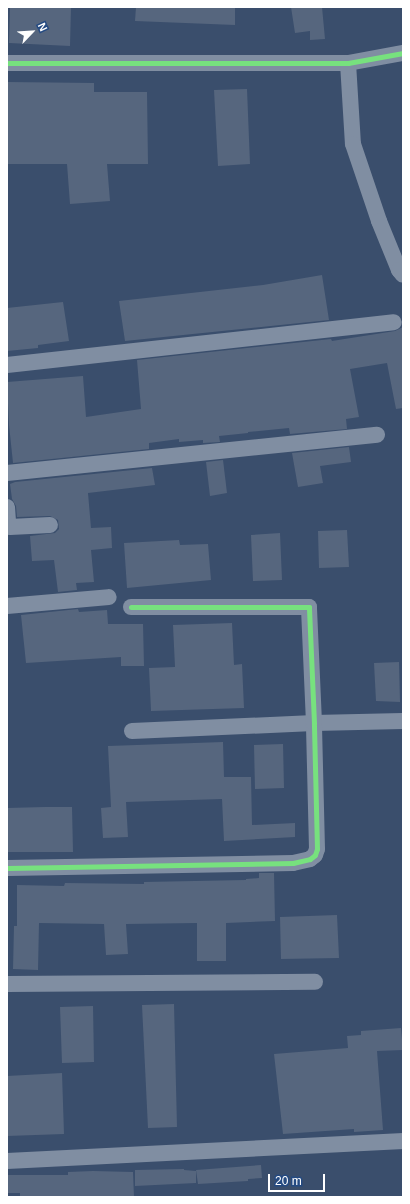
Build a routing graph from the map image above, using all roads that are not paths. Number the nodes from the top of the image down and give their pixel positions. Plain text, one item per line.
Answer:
1 (403, 53) edge
2 (7, 63) edge
3 (348, 63) junction
4 (403, 275) edge
5 (394, 322) dead end
6 (7, 365) edge
7 (377, 435) dead end
8 (7, 473) edge
9 (7, 507) edge
10 (50, 524) dead end
11 (109, 597) dead end
12 (7, 606) edge
13 (131, 607) dead end
14 (403, 721) edge
15 (314, 723) junction
16 (132, 731) dead end
17 (7, 868) edge
18 (314, 982) dead end
19 (7, 984) edge
20 (403, 1141) edge
21 (7, 1161) edge

1 - 3 street
2 - 3 street
3 - 4 street
5 - 6 street
7 - 8 street
9 - 10 street
11 - 12 street
13 - 15 street
14 - 15 street
15 - 16 street
15 - 17 street
18 - 19 street
20 - 21 street

